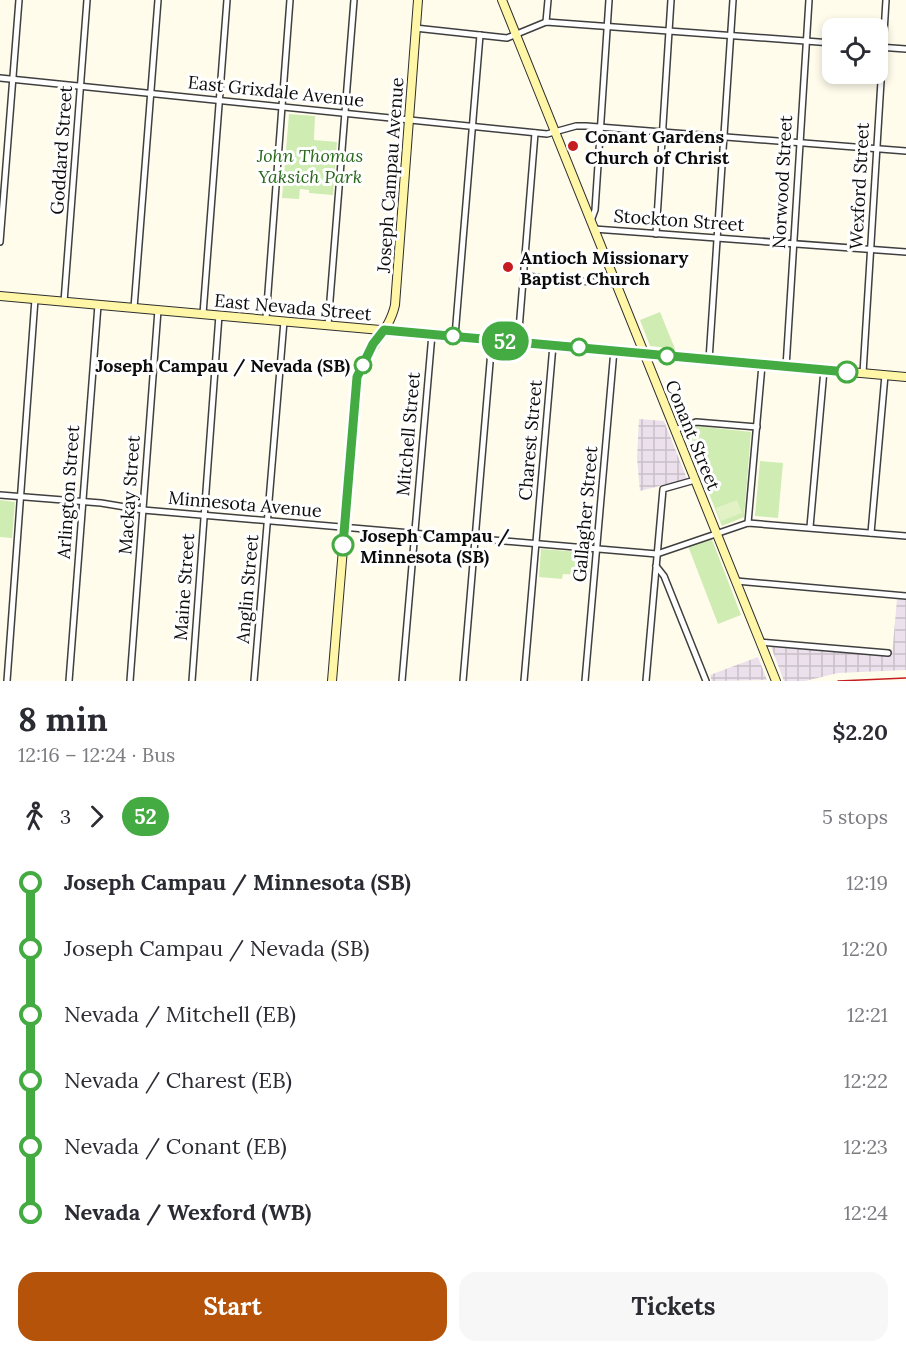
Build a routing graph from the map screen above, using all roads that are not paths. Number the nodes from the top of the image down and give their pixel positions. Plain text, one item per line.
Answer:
1 (19, 0) edge
2 (87, 0) edge
3 (158, 0) edge
4 (226, 0) edge
5 (290, 0) edge
6 (354, 0) edge
7 (418, 0) edge
8 (502, 0) edge
9 (548, 0) edge
10 (609, 0) edge
11 (672, 0) edge
12 (733, 0) edge
13 (809, 0) edge
14 (886, 0) edge
15 (884, 18) edge
16 (546, 22) junction
17 (608, 27) junction
18 (415, 28) junction
19 (669, 31) junction
20 (479, 35) junction
21 (516, 36) junction
22 (731, 36) junction
23 (806, 41) junction
24 (822, 43) edge
25 (888, 48) edge
26 (906, 49) edge
27 (0, 78) edge
28 (13, 79) junction
29 (879, 84) edge
30 (81, 86) junction
31 (150, 94) junction
32 (219, 101) junction
33 (282, 107) junction
34 (345, 114) junction
35 (408, 120) junction
36 (471, 127) junction
37 (601, 128) junction
38 (663, 132) junction
39 (535, 133) junction
40 (555, 133) junction
41 (724, 137) junction
42 (800, 143) junction
43 (876, 148) junction
44 (906, 151) edge
45 (593, 225) junction
46 (656, 234) junction
47 (718, 237) junction
48 (0, 242) edge
49 (794, 243) junction
50 (870, 249) junction
51 (906, 252) edge
52 (524, 276) junction
53 (616, 284) junction
54 (0, 296) edge
55 (35, 299) junction
56 (64, 302) junction
57 (98, 305) junction
58 (134, 308) junction
59 (158, 310) junction
60 (202, 314) junction
61 (219, 315) junction
62 (266, 319) junction
63 (284, 321) junction
64 (328, 325) junction
65 (384, 330) junction
66 (432, 334) junction
67 (455, 336) junction
68 (492, 339) junction
69 (518, 342) junction
70 (553, 345) junction
71 (614, 350) junction
72 (644, 353) junction
73 (709, 360) junction
74 (762, 365) junction
75 (786, 367) junction
76 (824, 370) junction
77 (863, 373) junction
78 (885, 375) junction
79 (906, 377) edge
80 (757, 427) junction
81 (675, 429) junction
82 (695, 480) junction
83 (0, 495) edge
84 (20, 497) junction
85 (82, 502) junction
86 (143, 510) junction
87 (204, 515) junction
88 (268, 520) junction
89 (748, 523) junction
90 (345, 527) junction
91 (810, 527) junction
92 (716, 533) junction
93 (871, 533) junction
94 (414, 534) junction
95 (906, 536) edge
96 (475, 538) junction
97 (536, 543) junction
98 (597, 549) junction
99 (657, 554) junction
100 (656, 566) junction
101 (736, 581) junction
102 (906, 596) edge
103 (760, 642) junction
104 (888, 653) dead end
105 (7, 681) edge
106 (69, 681) edge
107 (130, 681) edge
108 (192, 681) edge
109 (254, 681) edge
110 (332, 681) edge
111 (402, 681) edge
112 (463, 681) edge
113 (524, 681) edge
114 (585, 681) edge
115 (646, 681) edge
116 (706, 681) edge
117 (776, 681) edge

1 - 28 street
2 - 30 street, Goddard Street
3 - 31 street
4 - 32 street
5 - 33 street
6 - 34 street
7 - 18 street, Joseph Campau Avenue
8 - 21 street, Conant Street
9 - 16 street
10 - 17 street
11 - 19 street
12 - 22 street
13 - 23 street, Norwood Street
14 - 15 street, Wexford Street
16 - 17 street
16 - 21 street
17 - 19 street
17 - 37 street
18 - 20 street
18 - 35 street, Joseph Campau Avenue
19 - 22 street
19 - 38 street
20 - 21 street
20 - 36 street
21 - 40 street, Conant Street
22 - 23 street
22 - 41 street
23 - 24 street
23 - 42 street, Norwood Street
25 - 26 street
27 - 28 street, East Grixdale Avenue
28 - 30 street, East Grixdale Avenue
28 - 48 street
29 - 43 street, Wexford Street
30 - 31 street, East Grixdale Avenue
30 - 56 street, Goddard Street
31 - 32 street, East Grixdale Avenue
31 - 58 street
32 - 33 street, East Grixdale Avenue
32 - 60 street
33 - 34 street, East Grixdale Avenue
33 - 62 street
34 - 35 street, East Grixdale Avenue
34 - 64 street
35 - 36 street, East Grixdale Avenue
35 - 65 street, Joseph Campau Avenue
36 - 39 street, East Grixdale Avenue
36 - 67 street
37 - 38 street, East Grixdale Avenue
37 - 40 street, East Grixdale Avenue
37 - 45 street
38 - 41 street, East Grixdale Avenue
38 - 46 street
39 - 40 street, East Grixdale Avenue
39 - 52 street
40 - 45 street, Conant Street
41 - 42 street, East Grixdale Avenue
41 - 47 street
42 - 43 street, East Grixdale Avenue
42 - 49 street, Norwood Street
43 - 44 street, East Grixdale Avenue
43 - 50 street, Wexford Street
45 - 46 street, Stockton Street
45 - 53 street, Conant Street
46 - 47 street, Stockton Street
47 - 49 street, Stockton Street
47 - 73 street
49 - 50 street, Stockton Street
49 - 75 street, Norwood Street
50 - 51 street, Stockton Street
50 - 77 street, Wexford Street
52 - 53 street
52 - 69 street
53 - 72 street, Conant Street
54 - 55 street, East Nevada Street
55 - 56 street, East Nevada Street
55 - 84 street
56 - 57 street, East Nevada Street
57 - 58 street, East Nevada Street
57 - 85 street, Arlington Street
58 - 59 street, East Nevada Street
59 - 60 street, East Nevada Street
59 - 86 street, Mackay Street
60 - 61 street, East Nevada Street
61 - 62 street, East Nevada Street
61 - 87 street, Maine Street
62 - 63 street, East Nevada Street
63 - 64 street, East Nevada Street
63 - 88 street, Anglin Street
64 - 65 street, East Nevada Street
65 - 66 street, East Nevada Street
65 - 90 street, Joseph Campau Avenue
66 - 67 street, East Nevada Street
66 - 94 street, Mitchell Street
67 - 68 street, East Nevada Street
68 - 69 street, East Nevada Street
68 - 96 street
69 - 70 street, East Nevada Street
70 - 71 street, East Nevada Street
70 - 97 street, Charest Street
71 - 72 street, East Nevada Street
71 - 98 street, Gallagher Street
72 - 73 street, East Nevada Street
72 - 81 street, Conant Street
73 - 74 street, East Nevada Street
74 - 75 street, East Nevada Street
74 - 80 street
75 - 76 street, East Nevada Street
76 - 77 street, East Nevada Street
76 - 91 street
77 - 78 street, East Nevada Street
78 - 79 street, East Nevada Street
78 - 93 street
80 - 81 street
80 - 89 street
81 - 82 street, Conant Street
82 - 92 street, Conant Street
82 - 99 street
83 - 84 street, Minnesota Avenue
84 - 85 street, Minnesota Avenue
84 - 105 street
85 - 86 street, Minnesota Avenue
85 - 106 street, Arlington Street
86 - 87 street, Minnesota Avenue
86 - 107 street, Mackay Street
87 - 88 street, Minnesota Avenue
87 - 108 street, Maine Street
88 - 90 street, Minnesota Avenue
88 - 109 street, Anglin Street
89 - 91 street
89 - 92 street
90 - 94 street, Minnesota Avenue
90 - 110 street, Joseph Campau Avenue
91 - 93 street
92 - 99 street
92 - 101 street, Conant Street
93 - 95 street
94 - 96 street, Minnesota Avenue
94 - 111 street, Mitchell Street
96 - 97 street, Minnesota Avenue
96 - 112 street
97 - 98 street, Minnesota Avenue
97 - 113 street, Charest Street
98 - 99 street, Minnesota Avenue
98 - 114 street, Gallagher Street
99 - 100 street
100 - 115 street
100 - 116 street
101 - 102 street
101 - 103 street, Conant Street
103 - 104 street
103 - 117 street, Conant Street

